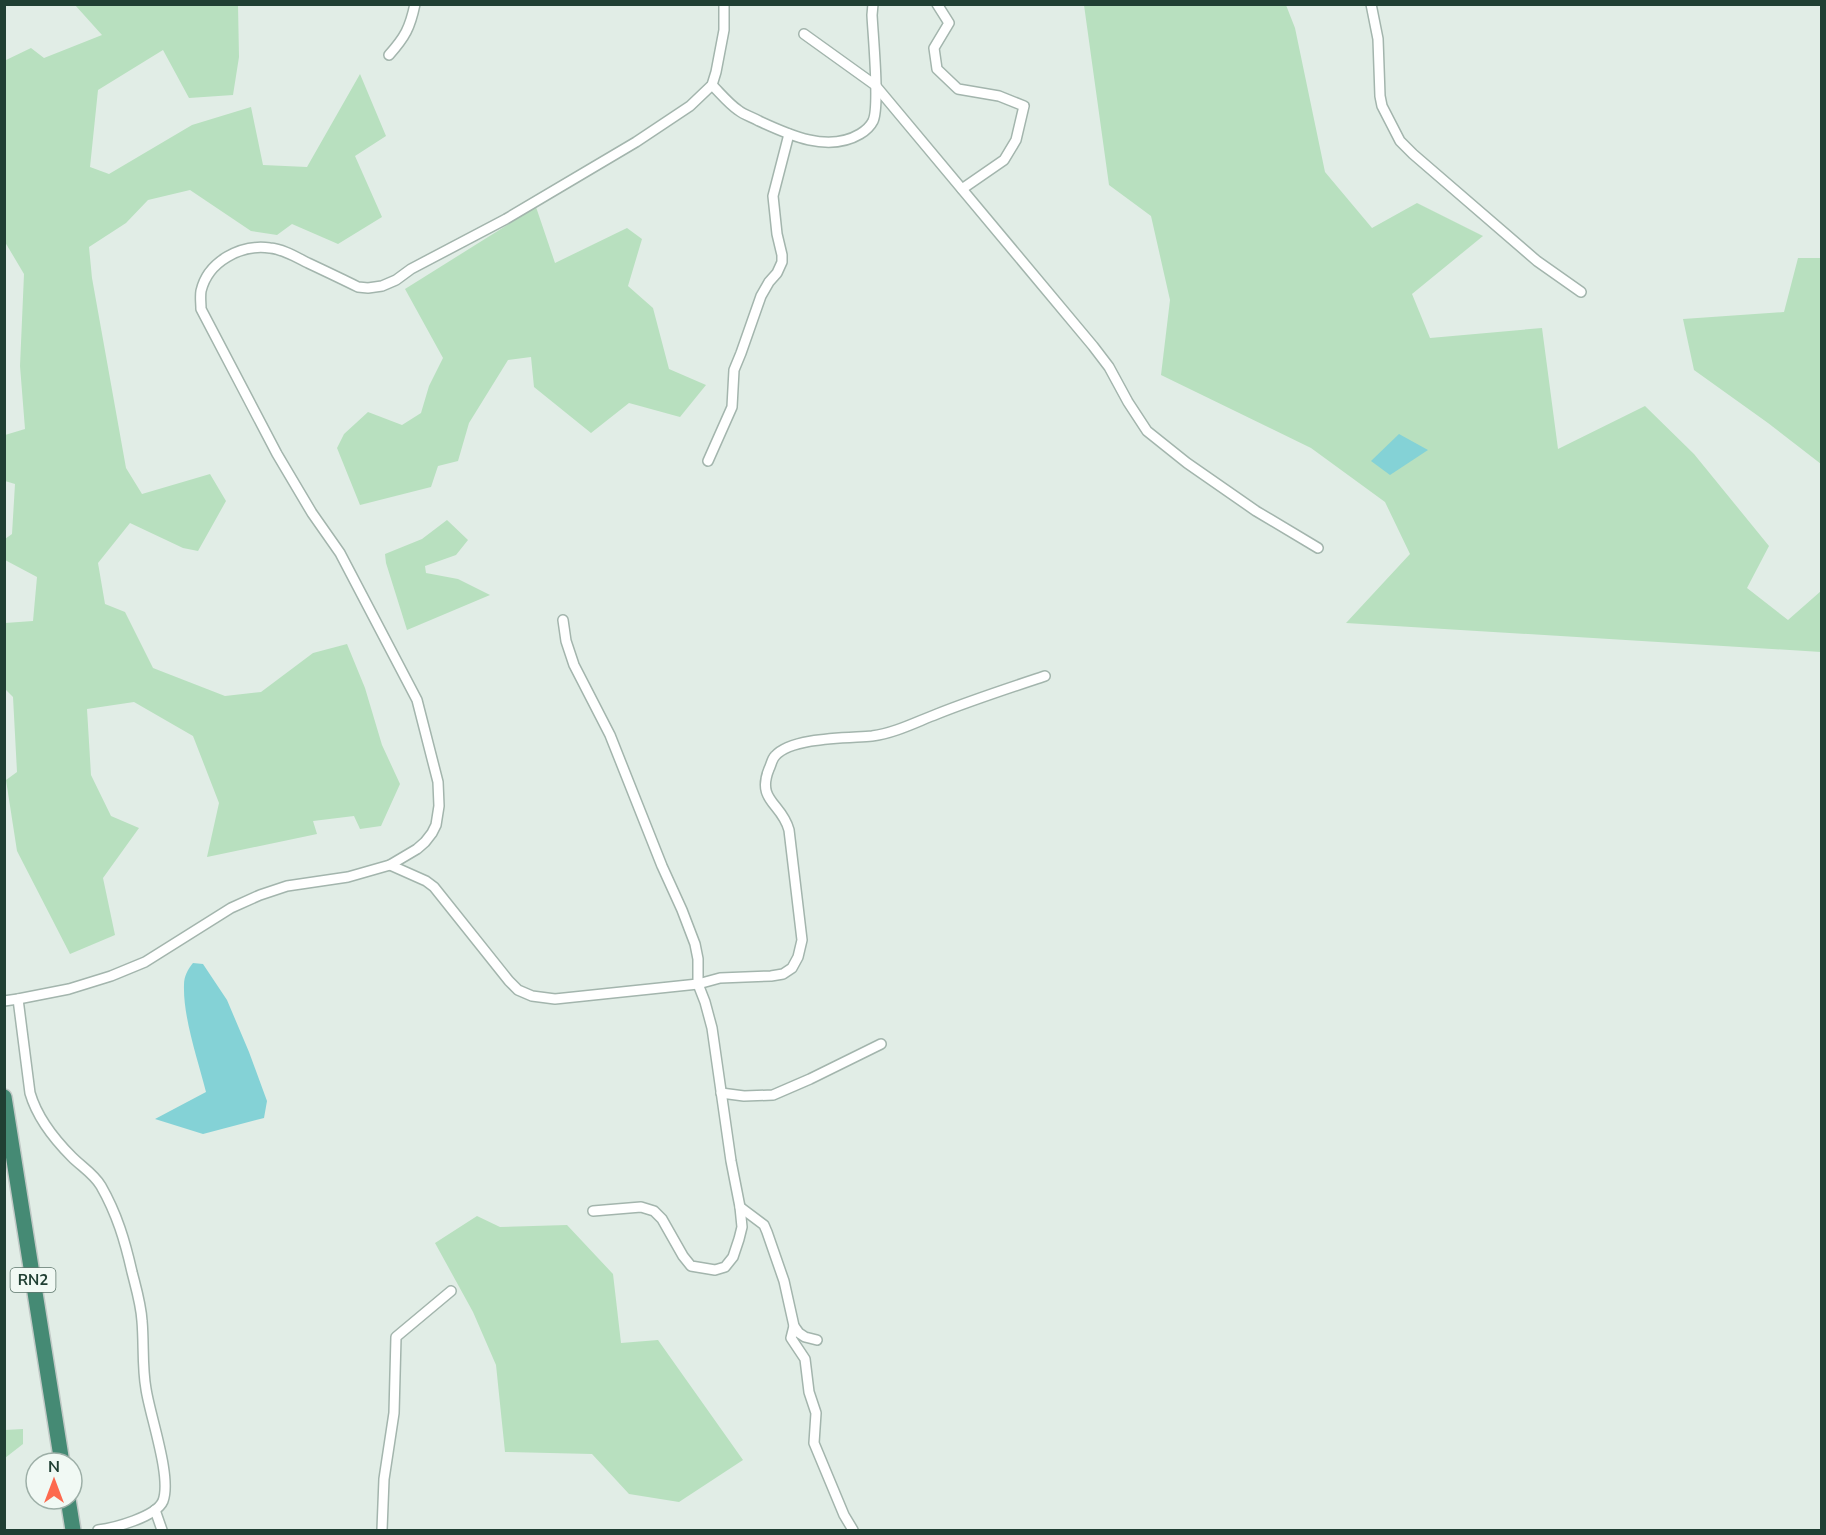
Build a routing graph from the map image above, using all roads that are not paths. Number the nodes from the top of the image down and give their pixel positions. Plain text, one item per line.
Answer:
1 (415, 4) edge
2 (724, 4) edge
3 (873, 4) edge
4 (937, 4) edge
5 (1371, 4) edge
6 (804, 34) dead end
7 (389, 55) dead end
8 (712, 85) junction
9 (875, 85) junction
10 (789, 134) junction
11 (962, 189) junction
12 (1581, 292) dead end
13 (708, 461) dead end
14 (1318, 548) dead end
15 (563, 620) dead end
16 (1045, 676) dead end
17 (390, 865) junction
18 (698, 984) junction
19 (18, 999) junction
20 (4, 1000) edge
21 (881, 1044) dead end
22 (721, 1093) junction
23 (4, 1096) edge
24 (740, 1207) junction
25 (593, 1211) dead end
26 (452, 1291) dead end
27 (794, 1326) junction
28 (817, 1340) dead end
29 (60, 1451) edge
30 (155, 1510) junction
31 (70, 1511) edge
32 (73, 1530) edge
33 (98, 1530) edge
34 (162, 1530) edge
35 (382, 1530) edge
36 (853, 1530) edge

1 - 7 street
2 - 8 street
3 - 9 street
4 - 11 street
5 - 12 street
6 - 9 street
8 - 10 street
8 - 17 street
9 - 10 street
9 - 11 street
10 - 13 street
11 - 14 street
15 - 18 street
16 - 18 street
17 - 18 street
17 - 19 street
18 - 22 street
19 - 20 street
19 - 30 street
21 - 22 street
22 - 24 street
23 - 29 highway, RN2
24 - 25 street
24 - 27 street
26 - 35 street
27 - 28 street
27 - 36 street
30 - 33 street
30 - 34 street
31 - 32 highway

